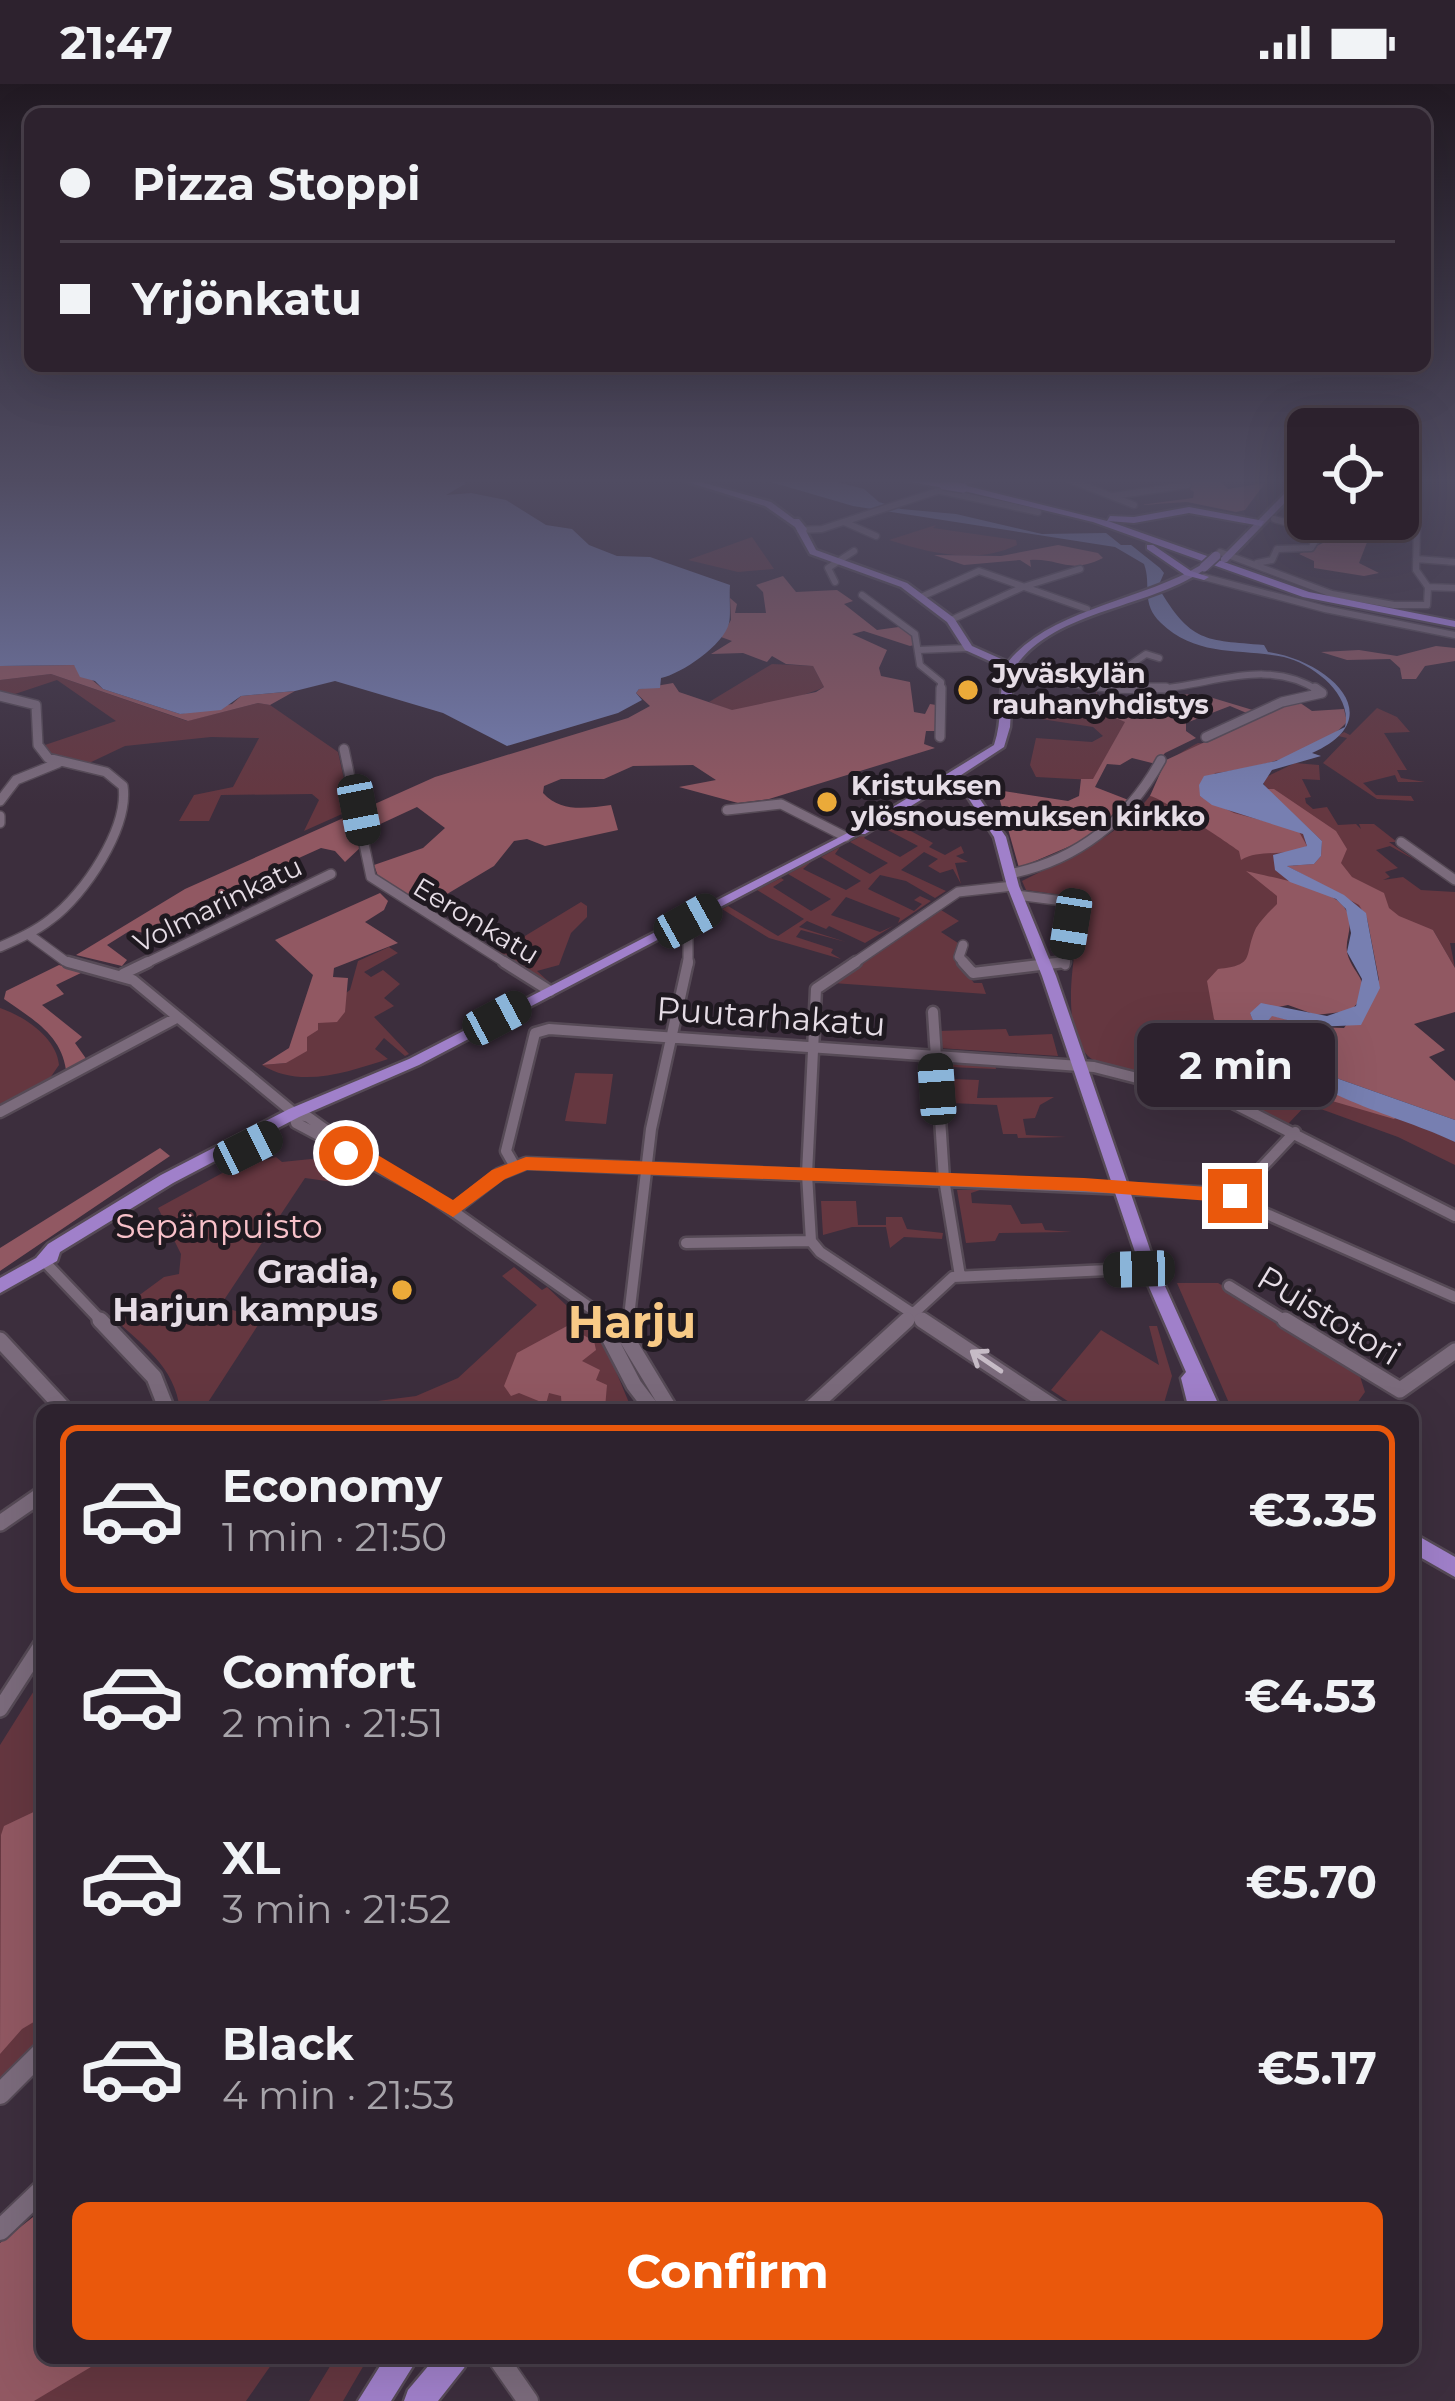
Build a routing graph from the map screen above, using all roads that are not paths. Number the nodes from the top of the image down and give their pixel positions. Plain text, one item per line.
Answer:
1 (906, 588) edge
2 (942, 588) edge
3 (1021, 588) edge
4 (1026, 588) edge
5 (1177, 588) edge
6 (1247, 588) edge
7 (1288, 588) edge
8 (1298, 588) edge
9 (1325, 588) edge
10 (1428, 588) edge
11 (862, 596) dead end
12 (921, 597) junction
13 (1087, 608) dead end
14 (951, 620) junction
15 (1441, 622) junction
16 (1455, 622) edge
17 (1411, 629) junction
18 (1455, 636) edge
19 (968, 647) junction
20 (918, 650) junction
21 (1159, 658) dead end
22 (1016, 667) junction
23 (1127, 688) junction
24 (0, 699) edge
25 (940, 737) dead end
26 (1206, 737) dead end
27 (344, 749) dead end
28 (1161, 760) dead end
29 (60, 762) junction
30 (955, 778) junction
31 (0, 801) edge
32 (727, 810) dead end
33 (846, 837) junction
34 (1401, 842) dead end
35 (331, 874) dead end
36 (1455, 880) edge
37 (1013, 885) junction
38 (674, 928) junction
39 (28, 934) junction
40 (963, 945) dead end
41 (0, 947) edge
42 (124, 974) junction
43 (1046, 978) junction
44 (550, 991) junction
45 (933, 1012) dead end
46 (178, 1017) junction
47 (667, 1036) junction
48 (810, 1045) junction
49 (934, 1054) junction
50 (1070, 1065) junction
51 (0, 1112) edge
52 (299, 1117) junction
53 (1292, 1135) junction
54 (514, 1166) junction
55 (644, 1167) junction
56 (808, 1174) junction
57 (944, 1179) junction
58 (1122, 1186) junction
59 (1235, 1196) junction
60 (453, 1210) junction
61 (1455, 1216) edge
62 (811, 1241) junction
63 (686, 1244) dead end
64 (43, 1260) junction
65 (1152, 1268) junction
66 (960, 1276) junction
67 (0, 1286) edge
68 (1229, 1286) dead end
69 (1455, 1297) edge
70 (630, 1308) dead end
71 (595, 1312) junction
72 (913, 1313) junction
73 (0, 1340) edge
74 (1455, 1352) edge
75 (1192, 1372) junction
76 (59, 1404) edge
77 (164, 1404) edge
78 (649, 1404) edge
79 (666, 1404) edge
80 (815, 1404) edge
81 (1049, 1404) edge
82 (1197, 1404) edge
83 (1209, 1404) edge
84 (36, 1498) edge
85 (0, 1522) edge
86 (1419, 1536) edge
87 (1419, 1546) edge
88 (1455, 1558) edge
89 (1455, 1568) edge
90 (36, 1653) edge
91 (0, 1709) edge
92 (36, 2058) edge
93 (0, 2094) edge
94 (36, 2196) edge
95 (0, 2230) edge
96 (399, 2364) edge
97 (449, 2364) edge
98 (502, 2364) edge
99 (373, 2401) edge
100 (419, 2401) edge
101 (528, 2401) edge

1 - 12 main road
2 - 12 street
3 - 14 street
4 - 13 street
5 - 22 main road
6 - 17 street
7 - 15 highway
8 - 16 highway
9 - 10 street
11 - 20 street
12 - 14 main road
14 - 19 main road
15 - 16 highway
15 - 17 highway
17 - 18 street
19 - 20 street
19 - 22 main road
20 - 25 street
21 - 23 street
22 - 23 street
22 - 30 main road
23 - 26 street
24 - 29 street
27 - 44 street, Eeronkatu
28 - 37 street
29 - 31 street
29 - 39 street
30 - 33 main road
30 - 37 main road
32 - 33 street
33 - 38 main road
34 - 36 street
35 - 42 street, Volmarinkatu
37 - 43 main road
37 - 43 street
37 - 48 street
38 - 44 main road
38 - 47 street
39 - 41 street
39 - 42 street
40 - 43 street
42 - 46 street
43 - 50 main road
44 - 52 main road
45 - 49 street
46 - 51 street
46 - 52 street
47 - 48 street, Puutarhakatu
47 - 54 street, Puutarhakatu
47 - 55 street
48 - 49 street, Puutarhakatu
48 - 56 street
49 - 50 street, Puutarhakatu
49 - 57 street
50 - 53 street, Puutarhakatu
50 - 58 main road
52 - 60 street
52 - 64 main road
53 - 59 street
53 - 61 street, Puutarhakatu
54 - 55 street
54 - 60 street
55 - 56 street
55 - 70 street
56 - 57 street
56 - 62 street
57 - 58 street
57 - 66 street
58 - 59 street
58 - 65 main road
59 - 69 street
60 - 71 street
62 - 63 street
62 - 72 street
64 - 67 main road
64 - 77 street
65 - 66 street
65 - 75 main road
66 - 72 street
68 - 74 street, Puistotori
71 - 78 street
71 - 79 street
72 - 80 street
81 -> 72 street
73 - 76 street
75 - 82 main road
75 - 83 main road
84 - 85 street
86 - 88 main road
87 - 89 main road
90 - 91 street
92 - 93 street
94 - 95 street
96 - 99 main road
97 - 100 main road
98 - 101 street

